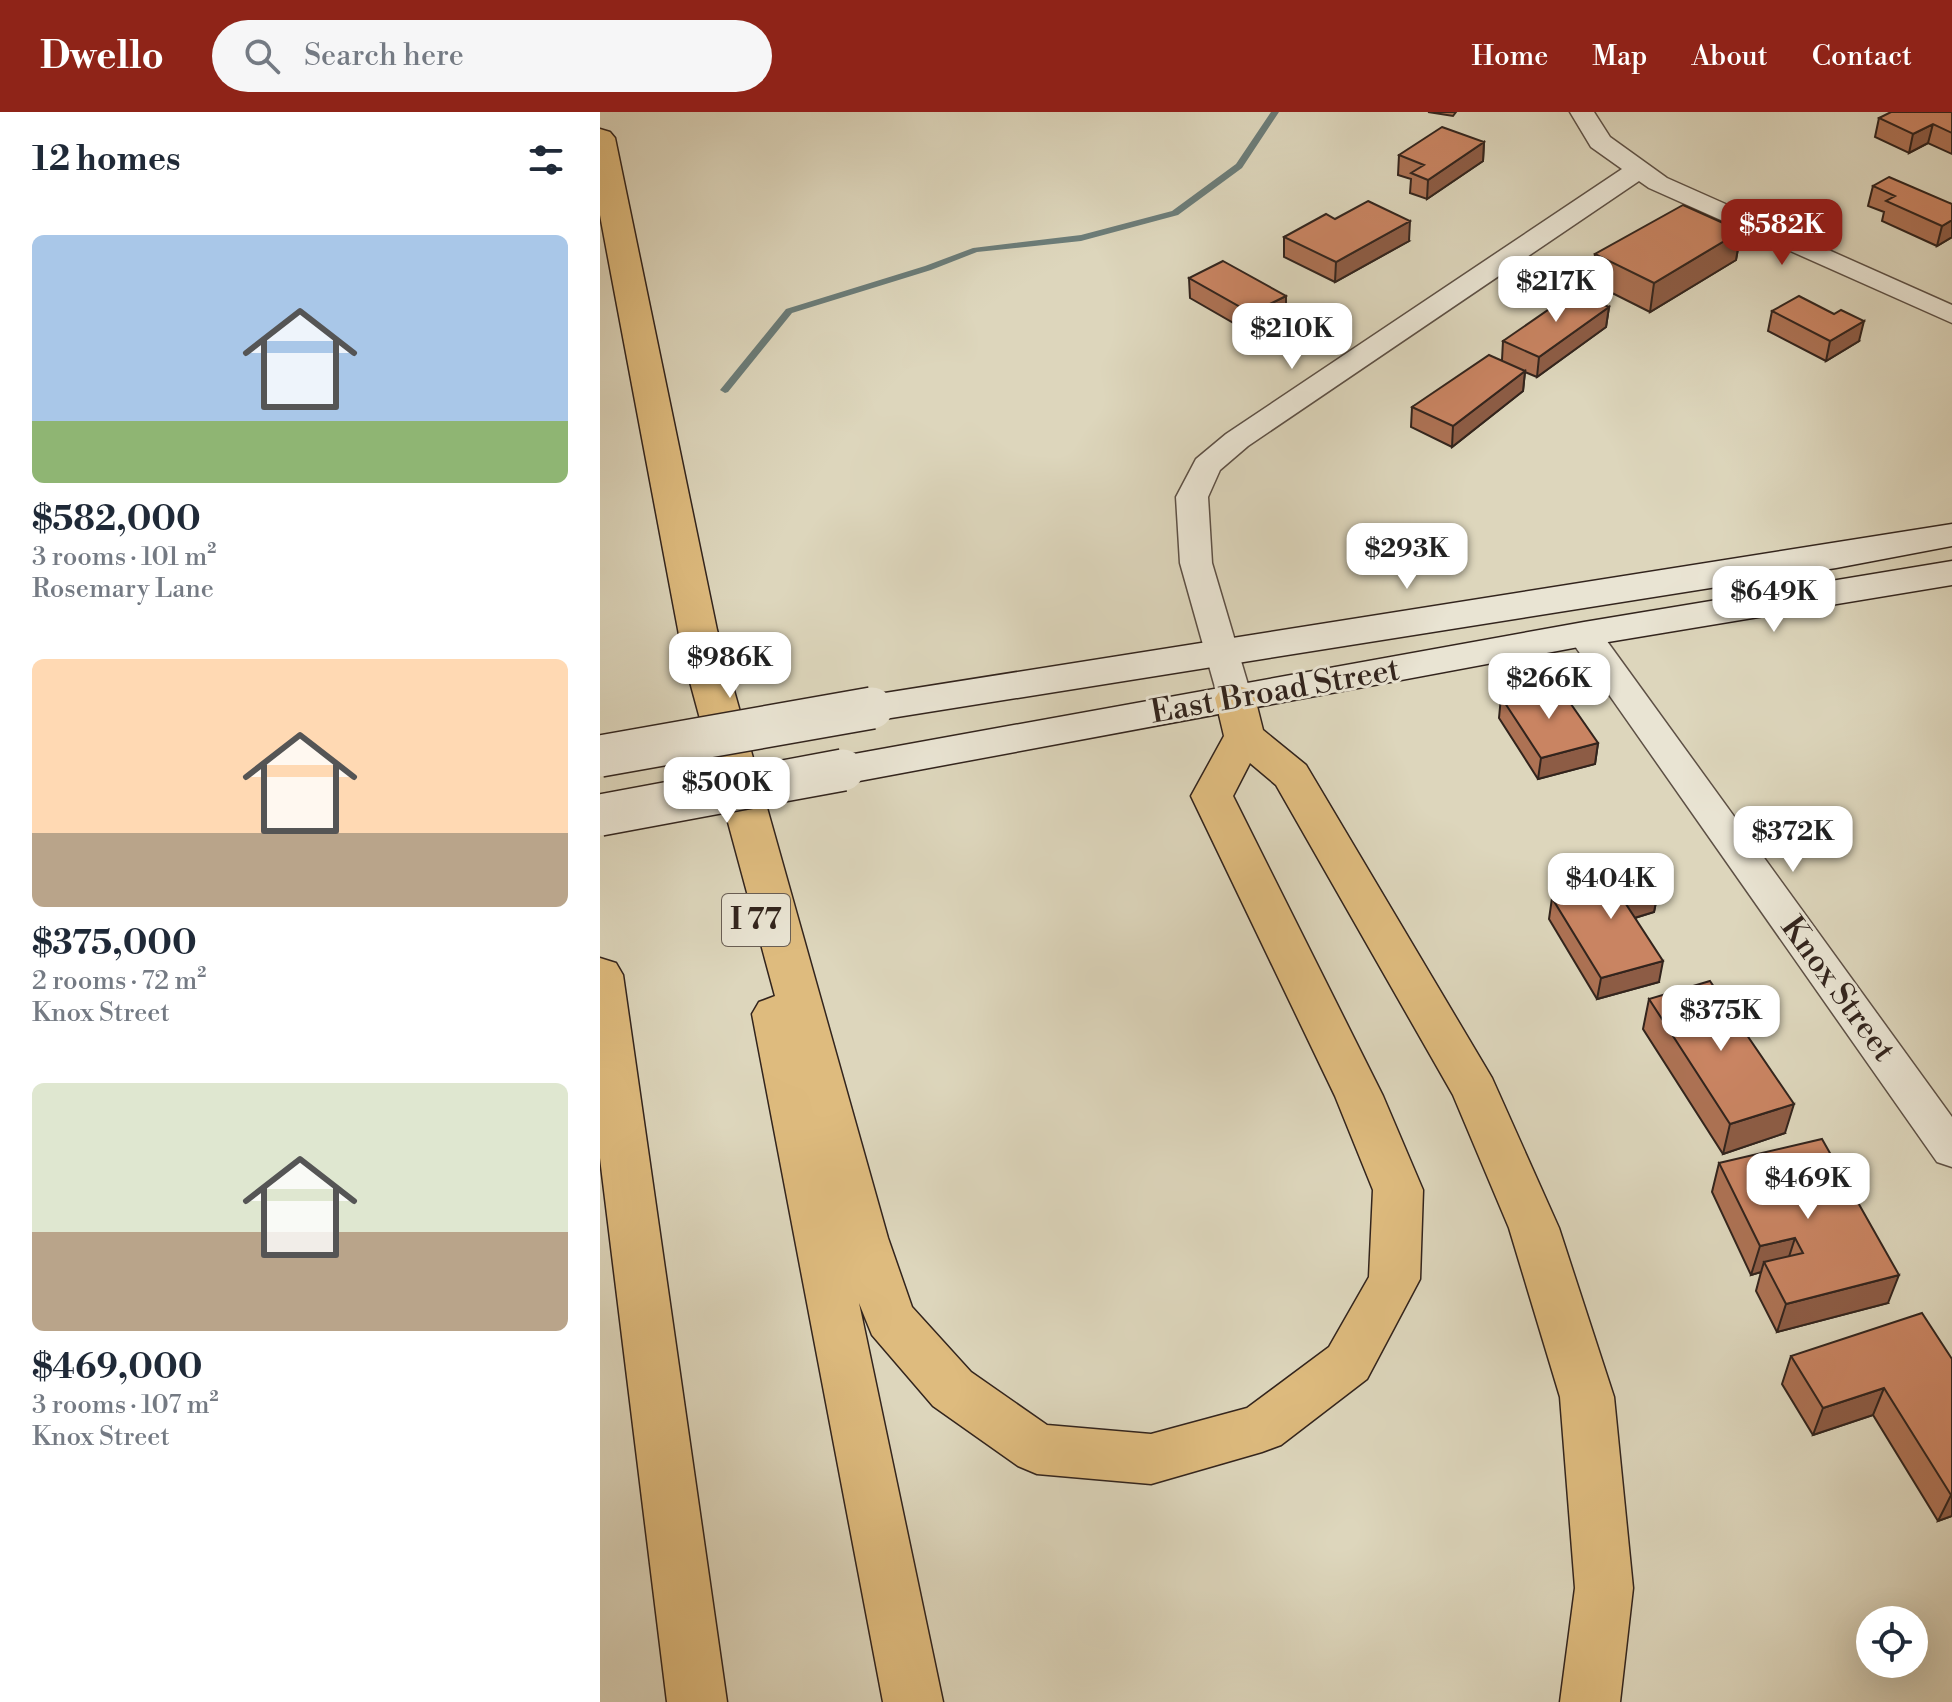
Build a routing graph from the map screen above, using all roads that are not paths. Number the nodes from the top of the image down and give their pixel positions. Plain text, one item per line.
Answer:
1 (1582, 112) edge
2 (600, 138) edge
3 (1638, 170) junction
4 (1952, 315) edge
5 (1952, 535) edge
6 (1952, 573) edge
7 (698, 630) junction
8 (1584, 634) junction
9 (1220, 651) junction
10 (1239, 717) junction
11 (600, 756) edge
12 (600, 815) edge
13 (600, 975) edge
14 (1952, 1150) edge
15 (600, 1178) edge
16 (682, 1592) junction
17 (697, 1702) edge
18 (913, 1702) edge
19 (1590, 1702) edge

1 - 3 street
2 - 7 highway, I 77
3 - 4 street
3 - 9 street
5 - 9 main road, East Broad Street
6 - 8 main road, East Broad Street
7 - 10 highway
7 - 18 highway, I 77
8 - 10 main road, East Broad Street
8 - 14 street, Knox Street
9 - 10 street
9 - 11 main road, East Broad Street, bridge
10 - 12 main road, East Broad Street, bridge
10 - 19 highway
13 - 16 highway
15 - 16 highway
16 - 17 highway

